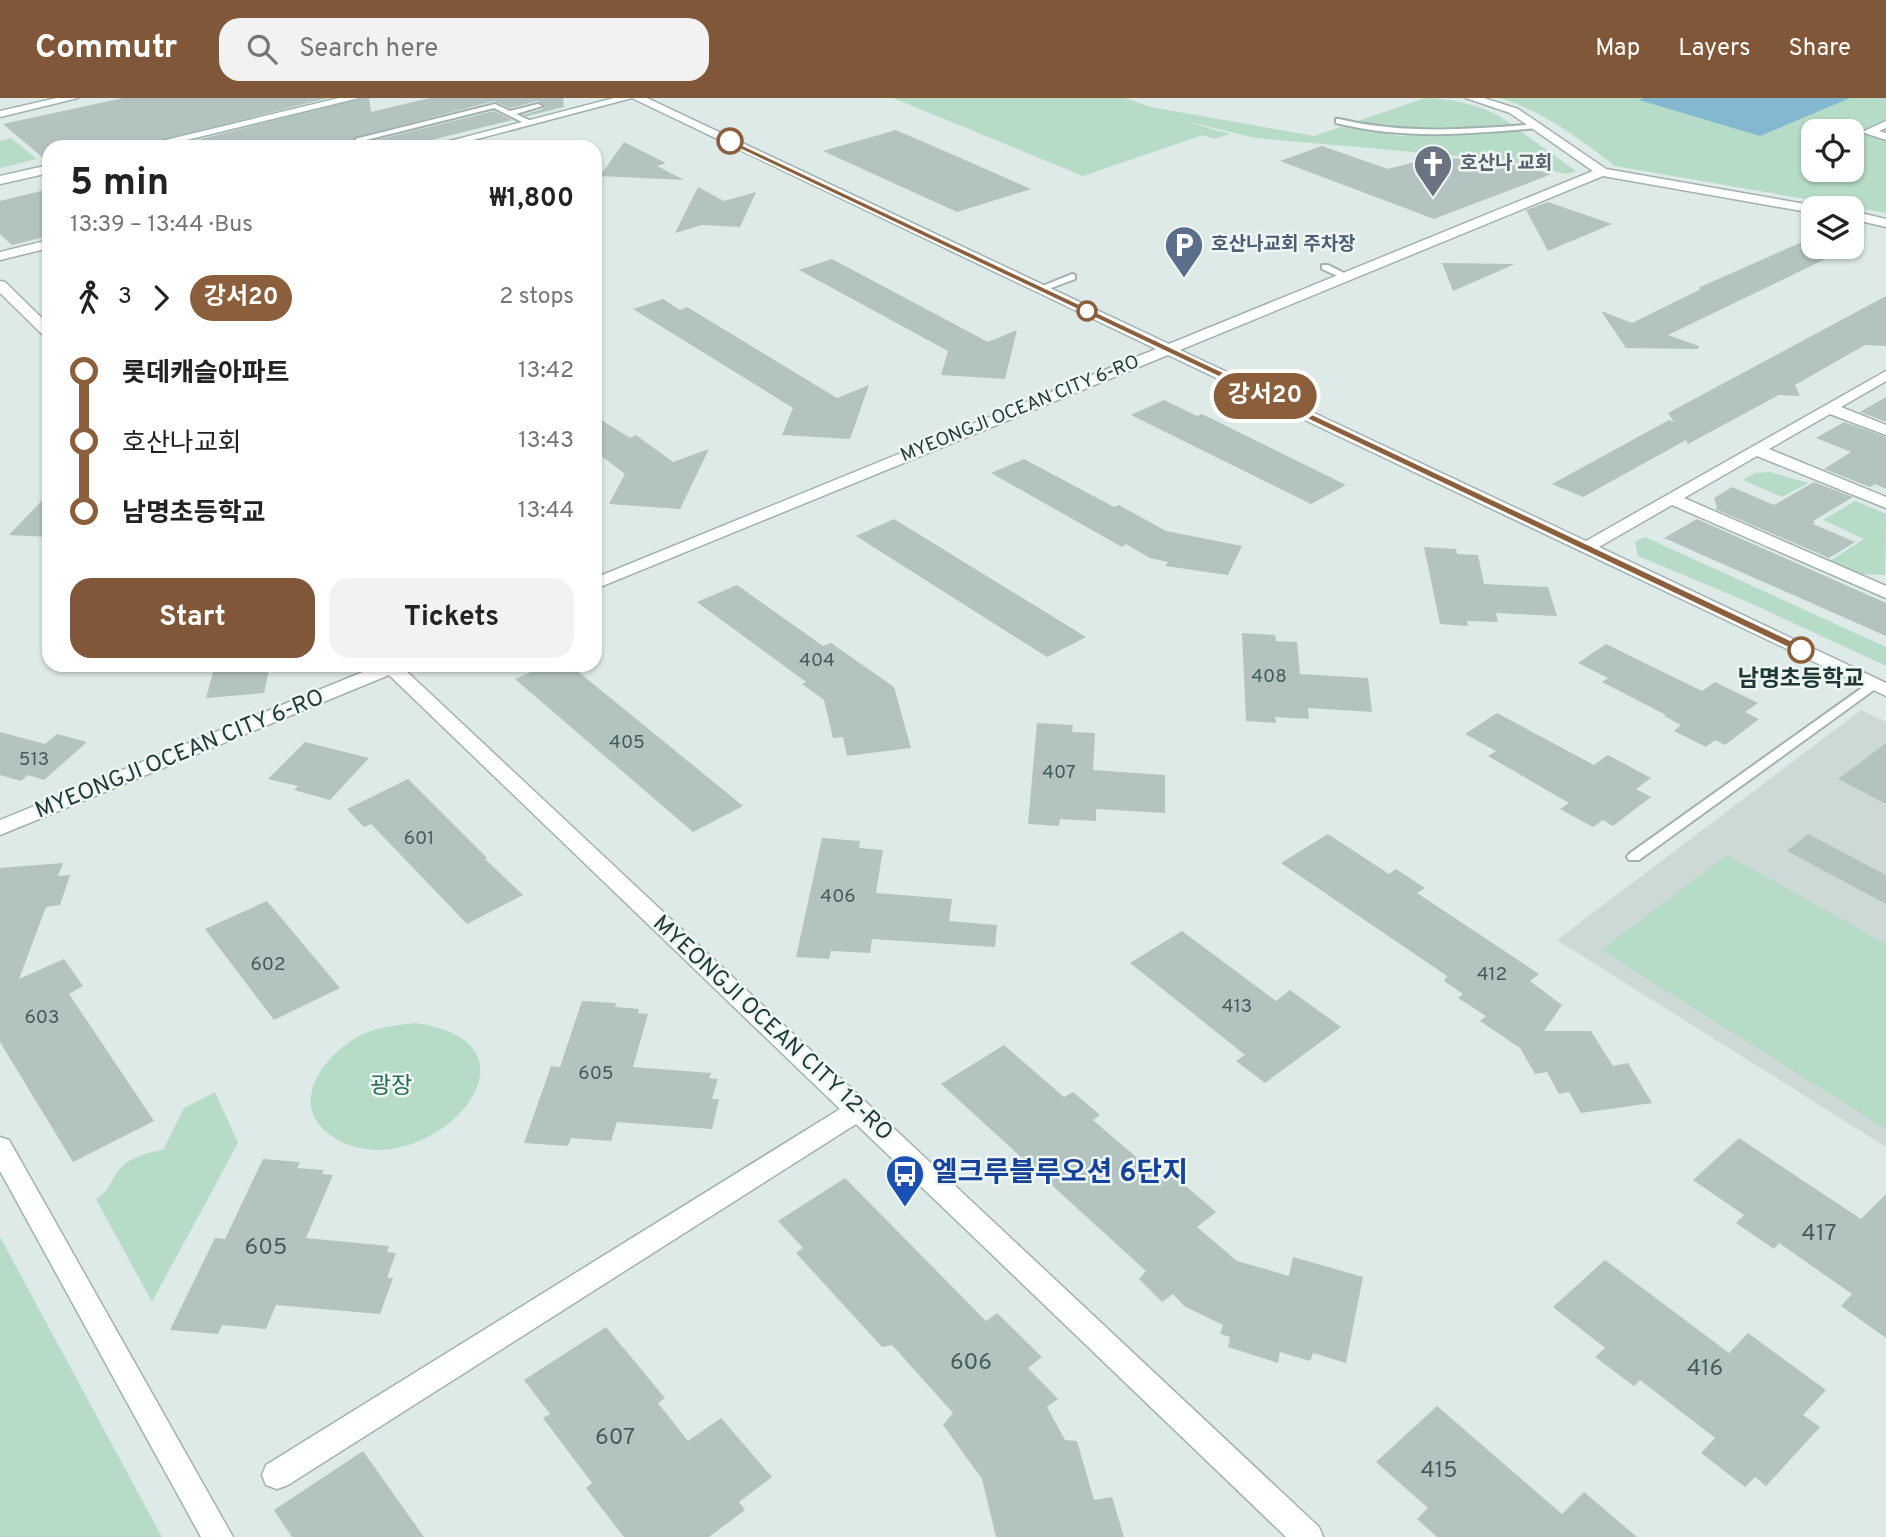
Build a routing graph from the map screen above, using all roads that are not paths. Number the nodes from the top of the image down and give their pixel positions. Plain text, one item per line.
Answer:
1 (72, 98) edge
2 (353, 98) edge
3 (627, 98) edge
4 (638, 98) edge
5 (1472, 98) edge
6 (538, 106) dead end
7 (509, 113) junction
8 (0, 114) edge
9 (1339, 121) dead end
10 (528, 123) junction
11 (1886, 124) edge
12 (1538, 126) junction
13 (1886, 137) edge
14 (173, 140) edge
15 (361, 140) edge
16 (461, 140) edge
17 (42, 171) edge
18 (1602, 172) junction
19 (0, 180) edge
20 (1801, 207) edge
21 (1864, 218) edge
22 (1886, 223) edge
23 (42, 246) edge
24 (0, 256) edge
25 (1325, 267) dead end
26 (1345, 275) junction
27 (1072, 277) dead end
28 (0, 285) edge
29 (1040, 289) junction
30 (42, 326) edge
31 (1167, 349) junction
32 (1886, 375) edge
33 (1829, 408) junction
34 (1886, 430) edge
35 (1757, 450) junction
36 (1672, 499) junction
37 (1886, 503) edge
38 (1586, 548) junction
39 (602, 581) edge
40 (1883, 588) edge
41 (378, 672) edge
42 (399, 672) edge
43 (1879, 687) edge
44 (0, 828) edge
45 (1634, 856) dead end
46 (858, 1110) junction
47 (0, 1147) edge
48 (277, 1475) dead end
49 (218, 1537) edge
50 (1308, 1537) edge

1 - 8 street
2 - 14 street
3 - 10 street
4 - 29 street
5 - 12 street
6 - 7 lane
7 - 10 lane
7 - 15 lane
9 - 12 lane
10 - 16 street
11 - 13 street
12 - 18 street
17 - 19 street
18 - 20 street
18 - 26 street, MYEONGJI OCEAN CITY 6-RO
21 - 22 street
23 - 24 street
25 - 26 lane
26 - 31 street, MYEONGJI OCEAN CITY 6-RO
27 - 29 lane
28 - 30 street
29 - 31 street
31 - 38 street
31 - 39 street, MYEONGJI OCEAN CITY 6-RO
32 - 33 street
33 - 34 street
33 - 35 street
35 - 36 street
35 - 37 street
36 - 38 street
36 - 40 street
38 - 43 street
41 - 44 street, MYEONGJI OCEAN CITY 6-RO
42 - 46 street, MYEONGJI OCEAN CITY 12-RO
43 - 45 lane
46 - 48 street
46 - 50 street, MYEONGJI OCEAN CITY 12-RO
47 - 49 street

